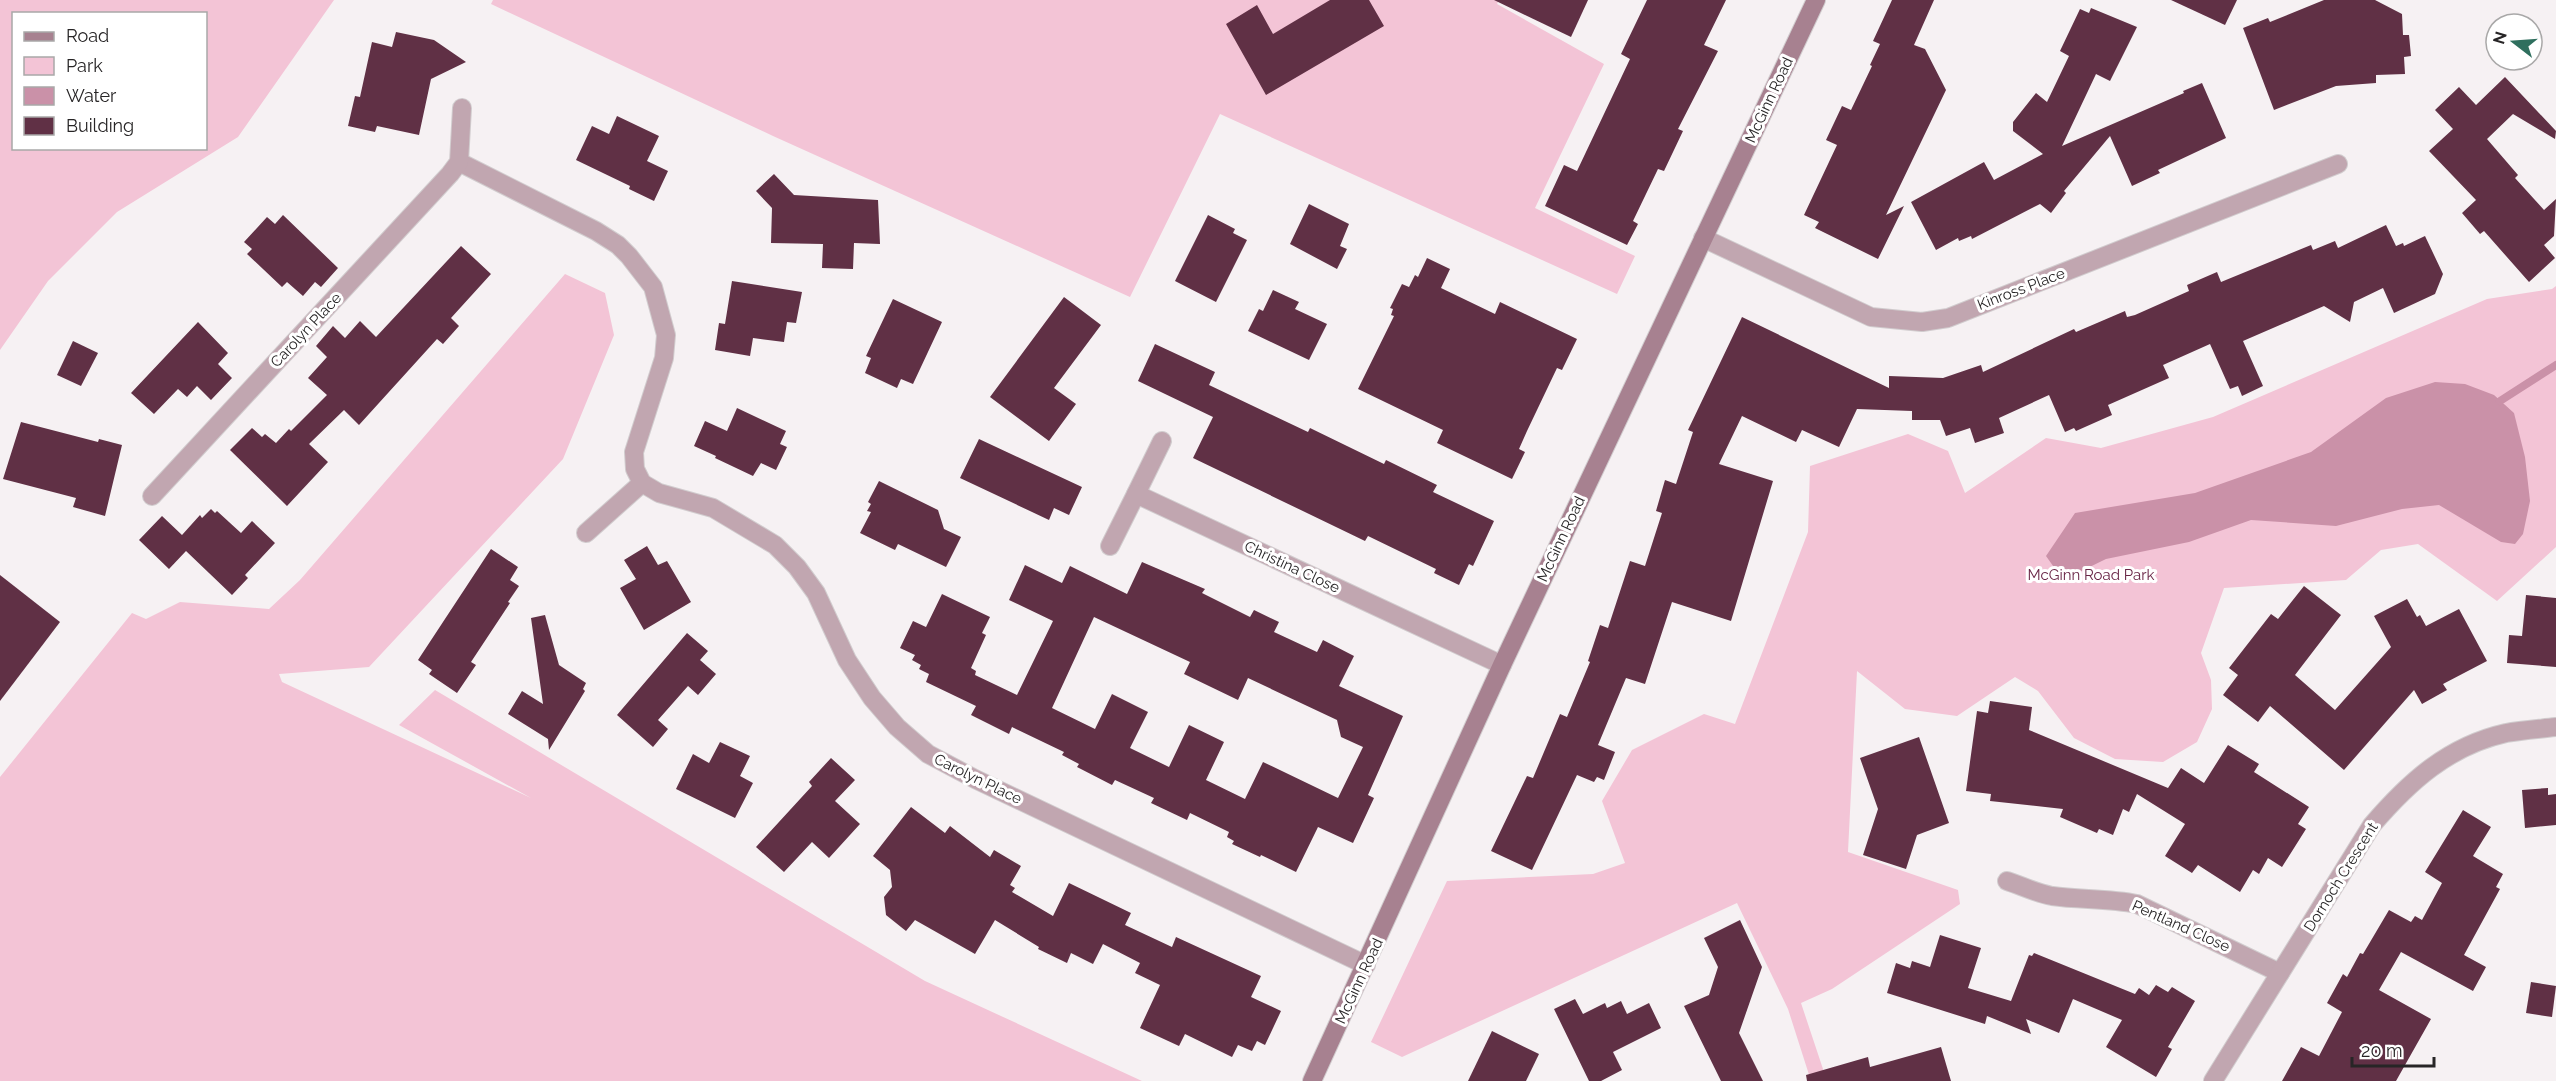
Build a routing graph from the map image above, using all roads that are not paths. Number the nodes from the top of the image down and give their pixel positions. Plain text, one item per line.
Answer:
1 (1816, 0) edge
2 (462, 108) dead end
3 (459, 162) junction
4 (2338, 164) dead end
5 (1703, 238) junction
6 (1162, 441) dead end
7 (642, 483) junction
8 (1136, 494) junction
9 (152, 496) dead end
10 (586, 533) dead end
11 (1110, 546) dead end
12 (1502, 665) junction
13 (2556, 727) edge
14 (2007, 881) dead end
15 (1366, 965) junction
16 (2280, 973) junction
17 (1312, 1081) edge
18 (2213, 1081) edge

1 - 5 street, McGinn Road
2 - 3 street
3 - 7 street
3 - 9 street, Carolyn Place
4 - 5 street, Kinross Place
5 - 12 street, McGinn Road
6 - 8 street
7 - 10 street
7 - 15 street, Carolyn Place
8 - 11 street
8 - 12 street, Christina Close
12 - 15 street, McGinn Road
13 - 16 street, Dornoch Crescent
14 - 16 street, Pentland Close
15 - 17 street, McGinn Road
16 - 18 street, Dornoch Crescent

